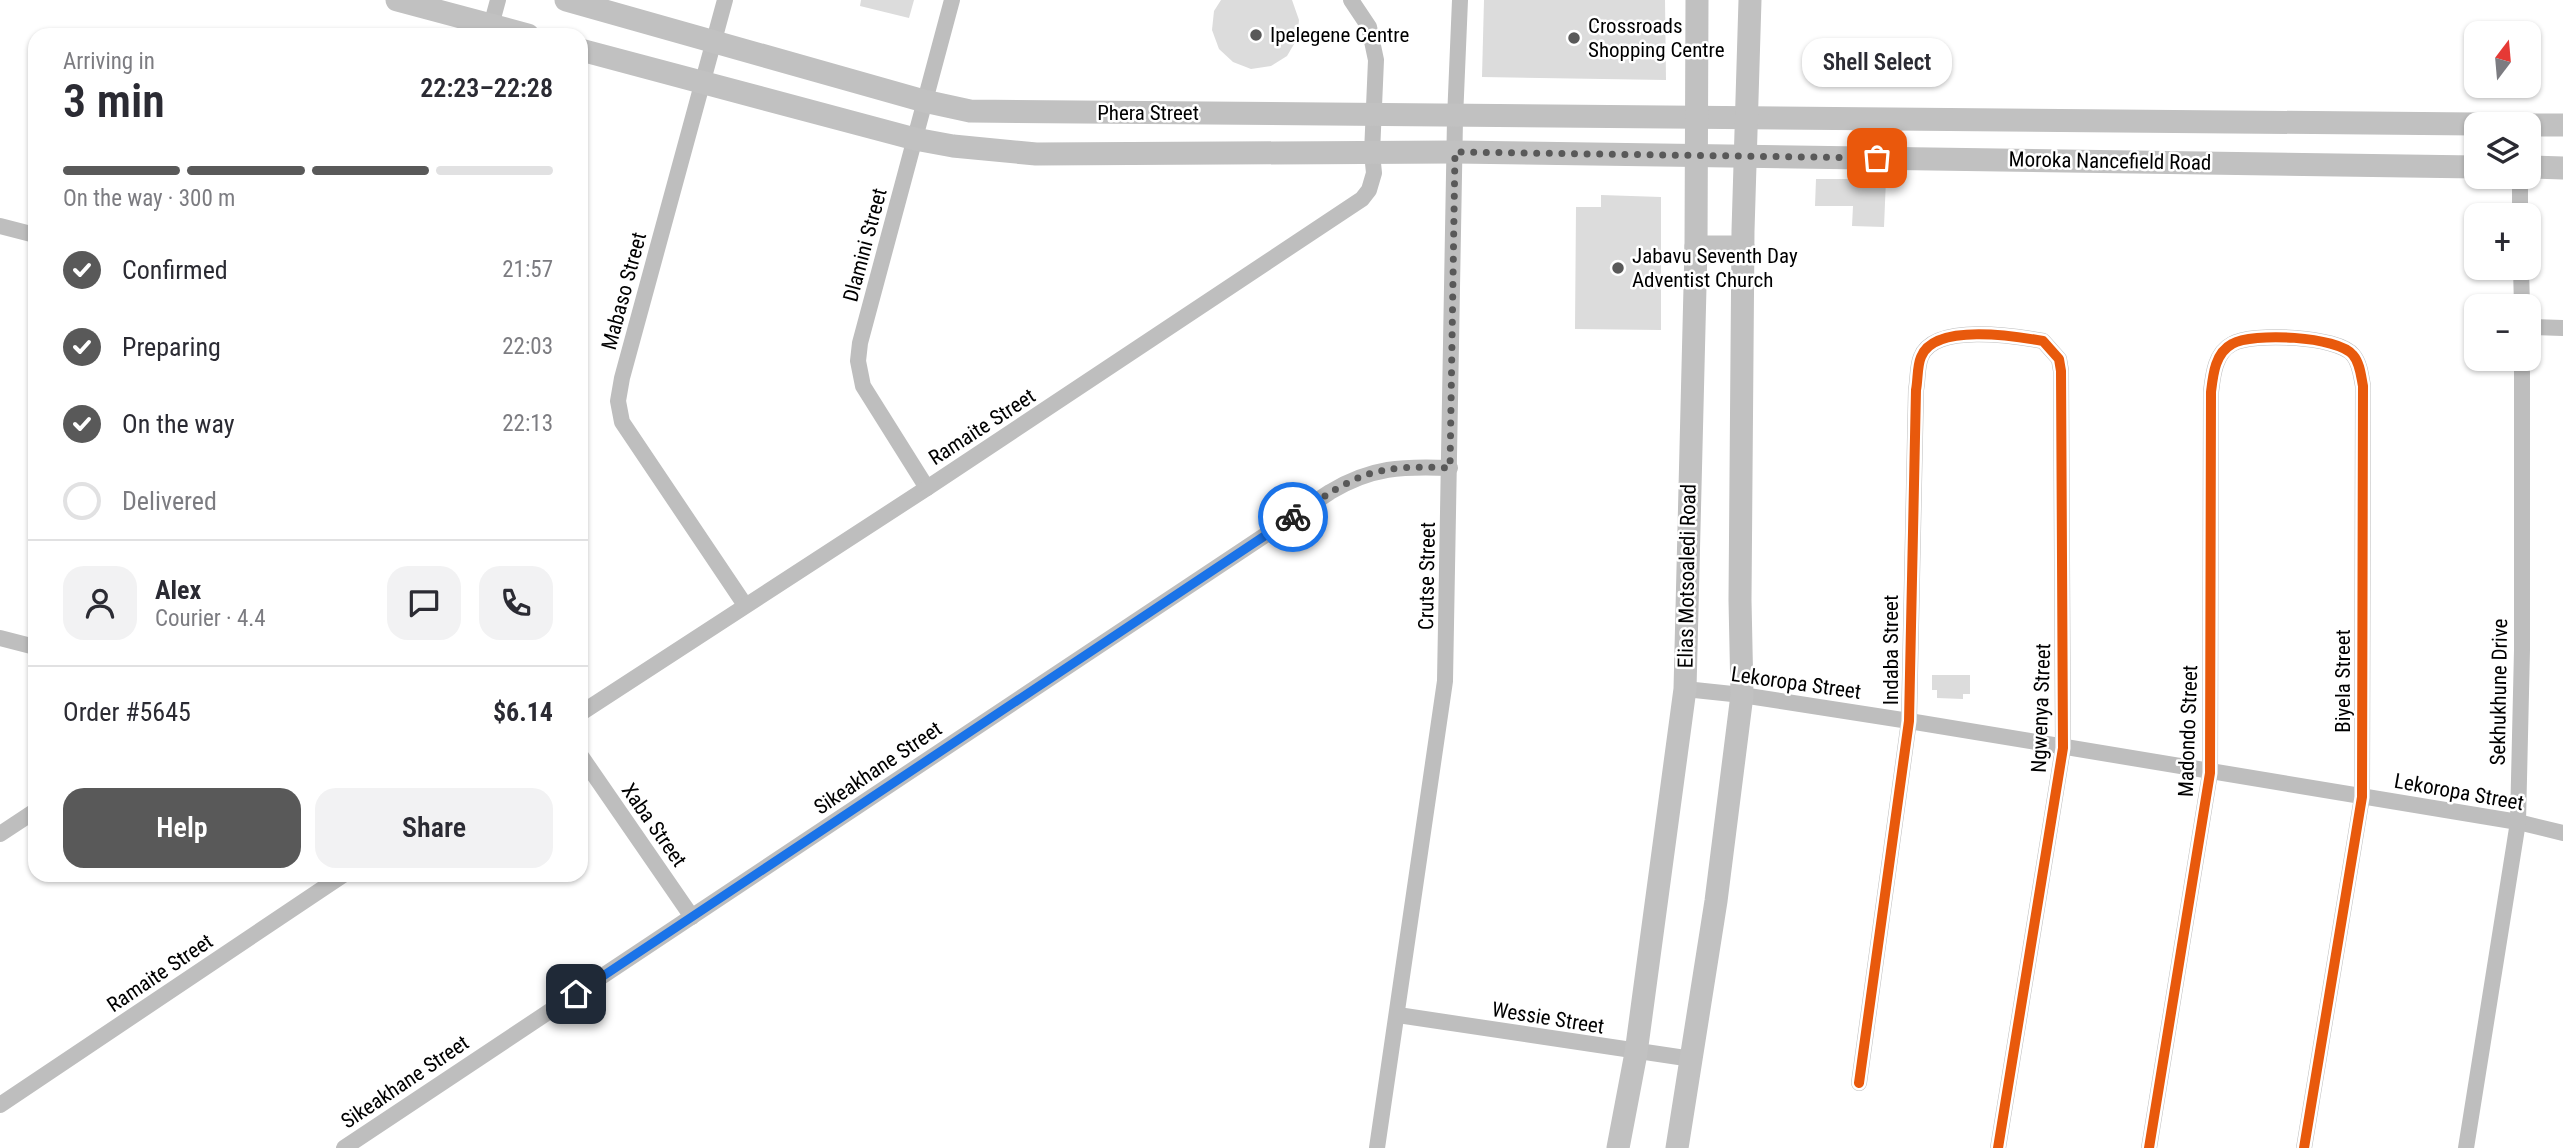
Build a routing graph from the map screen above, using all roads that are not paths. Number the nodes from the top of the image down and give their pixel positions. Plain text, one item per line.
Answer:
1 (397, 0) edge
2 (498, 0) edge
3 (566, 0) edge
4 (725, 0) edge
5 (952, 0) edge
6 (1351, 0) edge
7 (1460, 0) edge
8 (1697, 0) edge
9 (1750, 0) edge
10 (484, 28) edge
11 (491, 28) edge
12 (714, 40) junction
13 (588, 52) edge
14 (703, 83) junction
15 (924, 101) junction
16 (1373, 115) junction
17 (1455, 119) junction
18 (1696, 120) junction
19 (1745, 123) junction
20 (1904, 123) junction
21 (2464, 124) edge
22 (2541, 125) edge
23 (2563, 125) edge
24 (915, 139) junction
25 (1455, 152) junction
26 (1372, 153) junction
27 (1695, 156) junction
28 (1744, 157) junction
29 (1904, 159) junction
30 (2464, 167) edge
31 (2541, 167) edge
32 (2563, 167) edge
33 (0, 226) edge
34 (28, 233) edge
35 (1696, 247) junction
36 (1743, 247) junction
37 (2541, 327) edge
38 (2563, 328) edge
39 (2053, 350) joint
40 (2219, 355) joint
41 (2522, 371) edge
42 (1450, 468) junction
43 (927, 488) junction
44 (745, 605) junction
45 (0, 638) edge
46 (28, 645) edge
47 (1685, 689) junction
48 (1742, 695) junction
49 (588, 708) edge
50 (1909, 722) junction
51 (2063, 748) junction
52 (588, 766) edge
53 (2210, 773) junction
54 (2362, 797) junction
55 (28, 816) edge
56 (2518, 822) junction
57 (2563, 833) edge
58 (0, 834) edge
59 (333, 882) edge
60 (692, 917) junction
61 (1398, 1016) junction
62 (1636, 1053) junction
63 (1692, 1059) junction
64 (1858, 1083) dead end
65 (0, 1105) edge
66 (344, 1148) edge
67 (1377, 1148) edge
68 (1618, 1148) edge
69 (1677, 1148) edge
70 (1998, 1148) edge
71 (2150, 1148) edge
72 (2304, 1148) edge
73 (2466, 1148) edge

1 - 10 main road
2 - 11 street
3 - 12 main road, Phera Street
4 - 12 street, Mabaso Street
5 - 15 street, Dlamini Street
6 - 16 street, Ramaite Street
7 - 17 street, Crutse Street
8 - 18 main road, Elias Motsoaledi Road
9 - 19 main road
12 - 14 street, Mabaso Street
12 - 15 main road, Phera Street
13 - 14 main road, Phera Street
14 - 24 main road, Phera Street
14 - 44 street, Mabaso Street
15 - 16 main road, Phera Street
15 - 24 street, Dlamini Street
16 - 17 main road, Phera Street
16 - 26 street, Ramaite Street
17 - 18 main road, Phera Street
17 - 25 street, Crutse Street
18 - 19 main road, Phera Street
18 - 27 main road, Elias Motsoaledi Road
19 - 20 main road, Moroka Nancefield Road
19 - 28 main road
20 - 21 main road, Moroka Nancefield Road
20 - 29 main road
22 - 23 main road
24 - 26 main road, Phera Street
24 - 43 street, Dlamini Street
25 - 26 main road, Phera Street
25 - 27 main road, Phera Street
25 - 42 street, Crutse Street
26 - 43 street, Ramaite Street
27 - 28 main road, Phera Street
27 - 35 main road, Elias Motsoaledi Road
28 - 29 main road, Moroka Nancefield Road
28 - 36 main road
29 - 30 main road, Moroka Nancefield Road
31 - 32 main road
33 - 34 street
35 - 36 main road
35 - 47 main road, Elias Motsoaledi Road
36 - 48 main road
37 - 38 street
39 - 50 street, Indaba Street
39 - 51 street, Ngwenya Street
40 - 53 street, Madondo Street
40 - 54 street, Biyela Street
41 - 56 street, Sekhukhune Drive
42 - 60 street, Sikeakhane Street
42 - 61 street, Crutse Street
43 - 44 street, Ramaite Street
44 - 49 street, Ramaite Street
45 - 46 street
47 - 48 street, Lekoropa Street
47 - 62 main road, Elias Motsoaledi Road
48 - 50 street, Lekoropa Street
48 - 63 main road
50 - 51 street, Lekoropa Street
50 - 64 street, Indaba Street
51 - 53 street, Lekoropa Street
51 - 70 street, Ngwenya Street
52 - 60 street, Xaba Street
53 - 54 street, Lekoropa Street
53 - 71 street, Madondo Street
54 - 56 street, Lekoropa Street
54 - 72 street, Biyela Street
55 - 58 street
56 - 57 street, Lekoropa Street
56 - 73 street, Sekhukhune Drive
59 - 65 street, Ramaite Street
60 - 66 street, Sikeakhane Street
61 - 62 street, Wessie Street
61 - 67 street, Crutse Street
62 - 63 street, Wessie Street
62 - 68 main road, Elias Motsoaledi Road
63 - 69 main road

